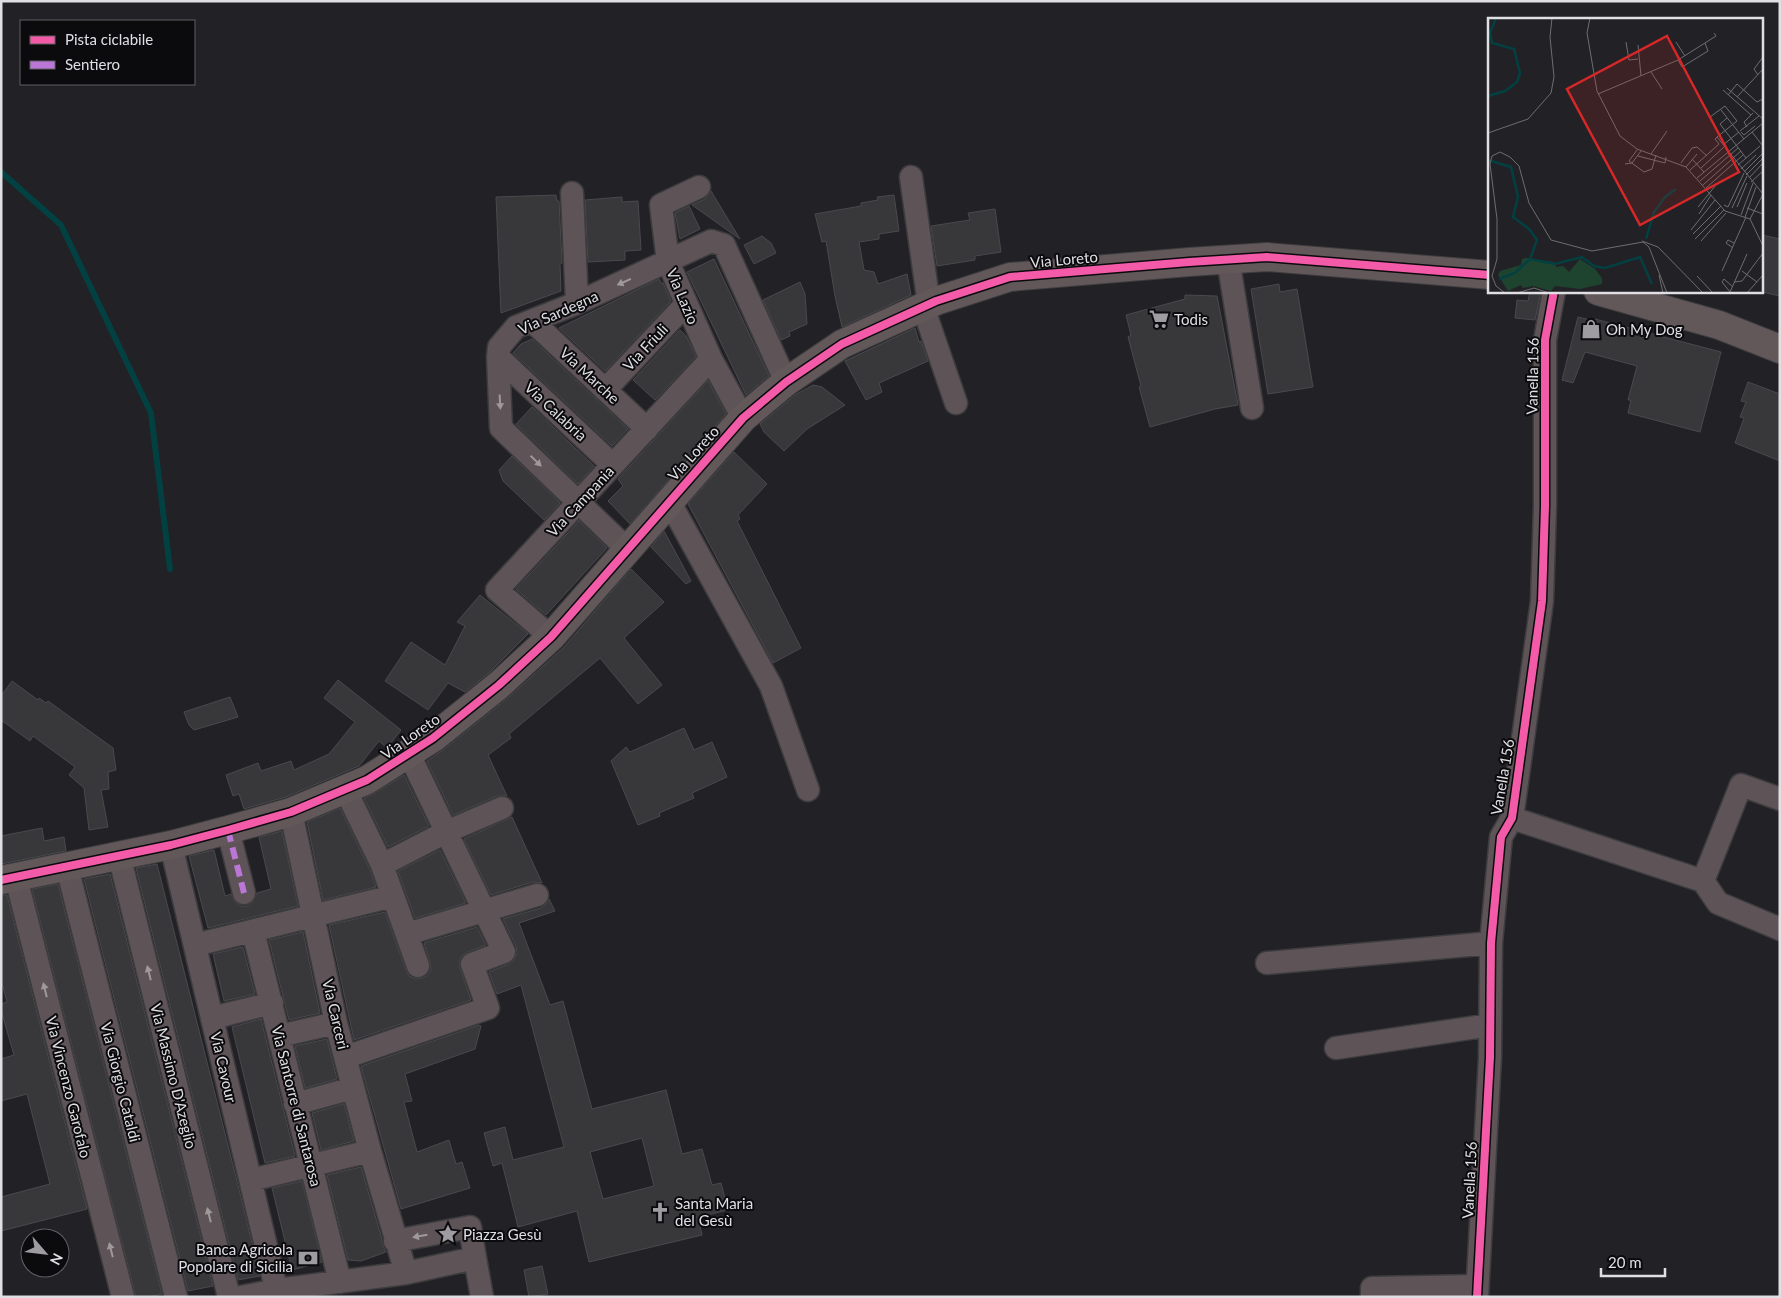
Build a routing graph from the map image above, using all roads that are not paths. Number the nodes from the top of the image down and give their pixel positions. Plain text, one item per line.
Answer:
1 (911, 177) dead end
2 (699, 187) dead end
3 (572, 193) dead end
4 (1228, 259) junction
5 (668, 262) junction
6 (1488, 275) edge
7 (1554, 292) edge
8 (1602, 292) edge
9 (577, 303) junction
10 (686, 304) junction
11 (926, 306) junction
12 (532, 321) junction
13 (1780, 349) edge
14 (498, 357) junction
15 (711, 360) junction
16 (786, 382) junction
17 (605, 390) junction
18 (956, 402) dead end
19 (1252, 408) dead end
20 (743, 418) junction
21 (647, 429) junction
22 (613, 465) junction
23 (669, 501) junction
24 (579, 502) junction
25 (627, 549) junction
26 (551, 637) junction
27 (409, 754) junction
28 (346, 790) junction
29 (808, 790) dead end
30 (1780, 799) edge
31 (502, 808) dead end
32 (291, 812) junction
33 (1512, 818) junction
34 (228, 830) junction
35 (446, 832) junction
36 (171, 845) junction
37 (120, 855) junction
38 (382, 865) junction
39 (67, 867) junction
40 (8, 879) edge
41 (1703, 881) junction
42 (244, 893) dead end
43 (537, 895) dead end
44 (393, 896) junction
45 (484, 911) junction
46 (314, 916) junction
47 (1780, 929) edge
48 (253, 931) junction
49 (407, 934) junction
50 (1491, 943) junction
51 (195, 946) junction
52 (1267, 963) dead end
53 (418, 966) dead end
54 (272, 1003) junction
55 (212, 1018) junction
56 (336, 1023) junction
57 (1490, 1025) junction
58 (279, 1036) junction
59 (1336, 1048) dead end
60 (346, 1057) junction
61 (353, 1088) junction
62 (295, 1104) junction
63 (370, 1151) junction
64 (311, 1165) junction
65 (251, 1180) junction
66 (395, 1240) junction
67 (475, 1258) junction
68 (399, 1274) junction
69 (340, 1282) junction
70 (371, 1287) edge
71 (481, 1290) edge
72 (1476, 1291) edge
73 (278, 1293) edge
74 (123, 1297) edge
75 (176, 1297) edge
76 (229, 1297) edge
77 (241, 1297) edge
78 (1372, 1297) edge

1 - 11 street
2 - 5 street, Via Lazio
3 - 9 street
4 - 6 street, Via Loreto
4 - 11 street, Via Loreto
4 - 19 street
5 -> 9 street, Via Sardegna
5 - 10 street, Via Lazio
5 - 16 street, Via Sardegna
7 - 33 street, Vanella 156
8 - 13 street
9 - 12 street, Via Sardegna
10 - 15 street, Via Lazio
10 - 17 street, Via Friuli
11 - 16 street, Via Loreto
11 - 18 street
12 - 14 street, Via Sardegna
12 - 17 street, Via Marche
14 - 22 street, Via Calabria
14 -> 24 street, Via Sardegna
15 - 20 street, Via Lazio
15 - 21 street, Via Campania
16 - 20 street, Via Loreto
17 - 21 street, Via Marche
20 - 23 street, Via Loreto
21 - 22 street, Via Campania
22 - 24 street, Via Campania
23 - 25 street, Via Loreto
23 - 29 street
24 - 25 street
24 - 26 street, Via Campania
25 - 26 street, Via Loreto
26 - 27 street, Via Loreto
27 - 28 street, Via Loreto
27 - 35 street
28 - 32 street, Via Loreto
28 - 38 street
30 - 41 street
31 - 35 street
32 - 34 street, Via Loreto
32 - 46 street, Via Carceri
33 - 41 street
33 - 50 street, Vanella 156
34 - 36 street, Via Loreto
34 - 42 street
35 - 38 street
35 - 45 street
36 - 37 street, Via Loreto
36 - 51 street, Via Cavour
37 - 39 street, Via Loreto
76 -> 37 street, Via Massimo D'Azeglio
38 - 44 street
39 - 40 street, Via Loreto
39 - 75 street, Via Giorgio Cataldi
74 -> 40 street, Via Vincenzo Garofalo
41 - 47 street
43 - 45 street
44 - 46 street
44 - 49 street
45 - 49 street
45 - 60 street
46 - 48 street
46 - 56 street, Via Carceri
48 - 51 street
48 - 54 street, Via Santorre di Santarosa
49 - 53 street
50 - 52 street
50 - 57 street, Vanella 156
51 - 55 street, Via Cavour
54 - 55 street
54 - 58 street, Via Santorre di Santarosa
55 - 65 street, Via Cavour
56 - 58 street
56 - 60 street, Via Carceri
57 - 59 street
57 - 72 street, Vanella 156
58 - 62 street, Via Santorre di Santarosa
60 - 61 street, Via Carceri
61 - 62 street
61 - 63 street, Via Carceri
62 - 64 street, Via Santorre di Santarosa
63 - 64 street
63 - 66 street, Via Carceri
64 - 65 street
64 - 69 street, Via Santorre di Santarosa
65 - 73 street, Via Cavour
67 -> 66 street
66 - 68 street, Via Carceri
67 - 68 street
67 - 71 street
68 - 70 street
69 - 70 street
69 - 73 street
72 - 78 street
73 - 77 street

